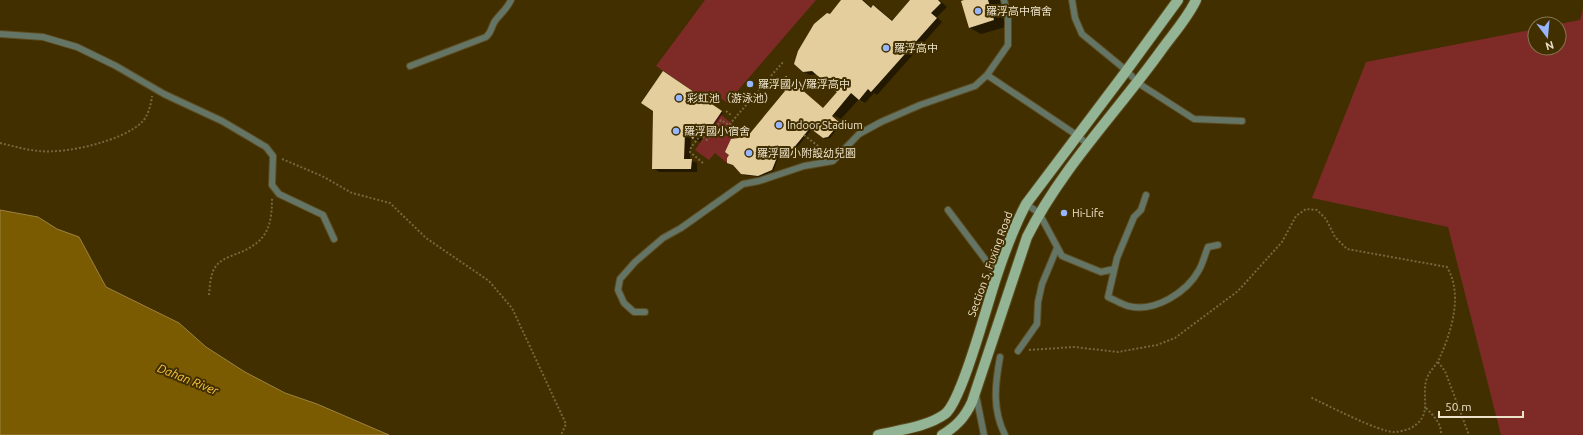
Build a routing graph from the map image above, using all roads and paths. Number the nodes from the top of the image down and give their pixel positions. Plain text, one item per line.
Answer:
1 (511, 0) edge
2 (1004, 0) edge
3 (1072, 0) edge
4 (1178, 0) edge
5 (1196, 0) edge
6 (0, 34) edge
7 (783, 62) dead end
8 (410, 66) dead end
9 (1127, 71) junction
10 (987, 75) junction
11 (1138, 83) junction
12 (153, 88) junction
13 (726, 111) dead end
14 (731, 115) dead end
15 (1242, 121) dead end
16 (732, 131) dead end
17 (736, 134) dead end
18 (804, 135) dead end
19 (1078, 136) junction
20 (0, 143) edge
21 (1088, 145) junction
22 (818, 146) dead end
23 (273, 156) junction
24 (703, 163) dead end
25 (272, 185) junction
26 (1146, 196) dead end
27 (1026, 204) junction
28 (948, 210) dead end
29 (1039, 213) junction
30 (334, 239) dead end
31 (1218, 245) dead end
32 (1057, 248) junction
33 (1114, 269) junction
34 (997, 275) junction
35 (209, 295) dead end
36 (645, 312) dead end
37 (1018, 351) joint
38 (1000, 357) dead end
39 (1438, 362) junction
40 (976, 393) junction
41 (1310, 397) dead end
42 (1426, 408) junction
43 (934, 420) junction
44 (561, 435) edge
45 (878, 435) edge
46 (941, 435) edge
47 (984, 435) edge
48 (1005, 435) edge
49 (1441, 435) edge
50 (1469, 435) edge

1 - 8 lane
2 - 10 lane
3 - 9 lane
4 - 9 main road, Section 5, Fuxing Road
5 - 11 main road
6 - 12 lane
7 - 24 path
9 - 11 lane
9 - 19 main road, Section 5, Fuxing Road
10 - 19 lane
10 - 36 lane
11 - 15 lane
11 - 21 main road
12 - 20 path
12 - 23 lane
13 - 14 path
16 - 17 path
18 - 22 path
19 - 21 lane
19 - 27 main road, Section 5, Fuxing Road
21 - 29 main road
23 - 25 lane
23 - 44 path
25 - 30 lane
25 - 35 path
26 - 33 lane
27 - 29 lane
27 - 34 main road, Section 5, Fuxing Road
28 - 34 lane
29 - 32 lane
29 - 40 main road
31 - 33 lane
32 - 33 lane
32 - 37 lane
34 - 43 main road, Section 5, Fuxing Road
37 - 39 path
38 - 48 lane
39 - 42 path
39 - 50 path
40 - 46 main road
40 - 47 lane
41 - 42 path
42 - 49 path
43 - 45 main road, Section 5, Fuxing Road
43 - 46 main road

